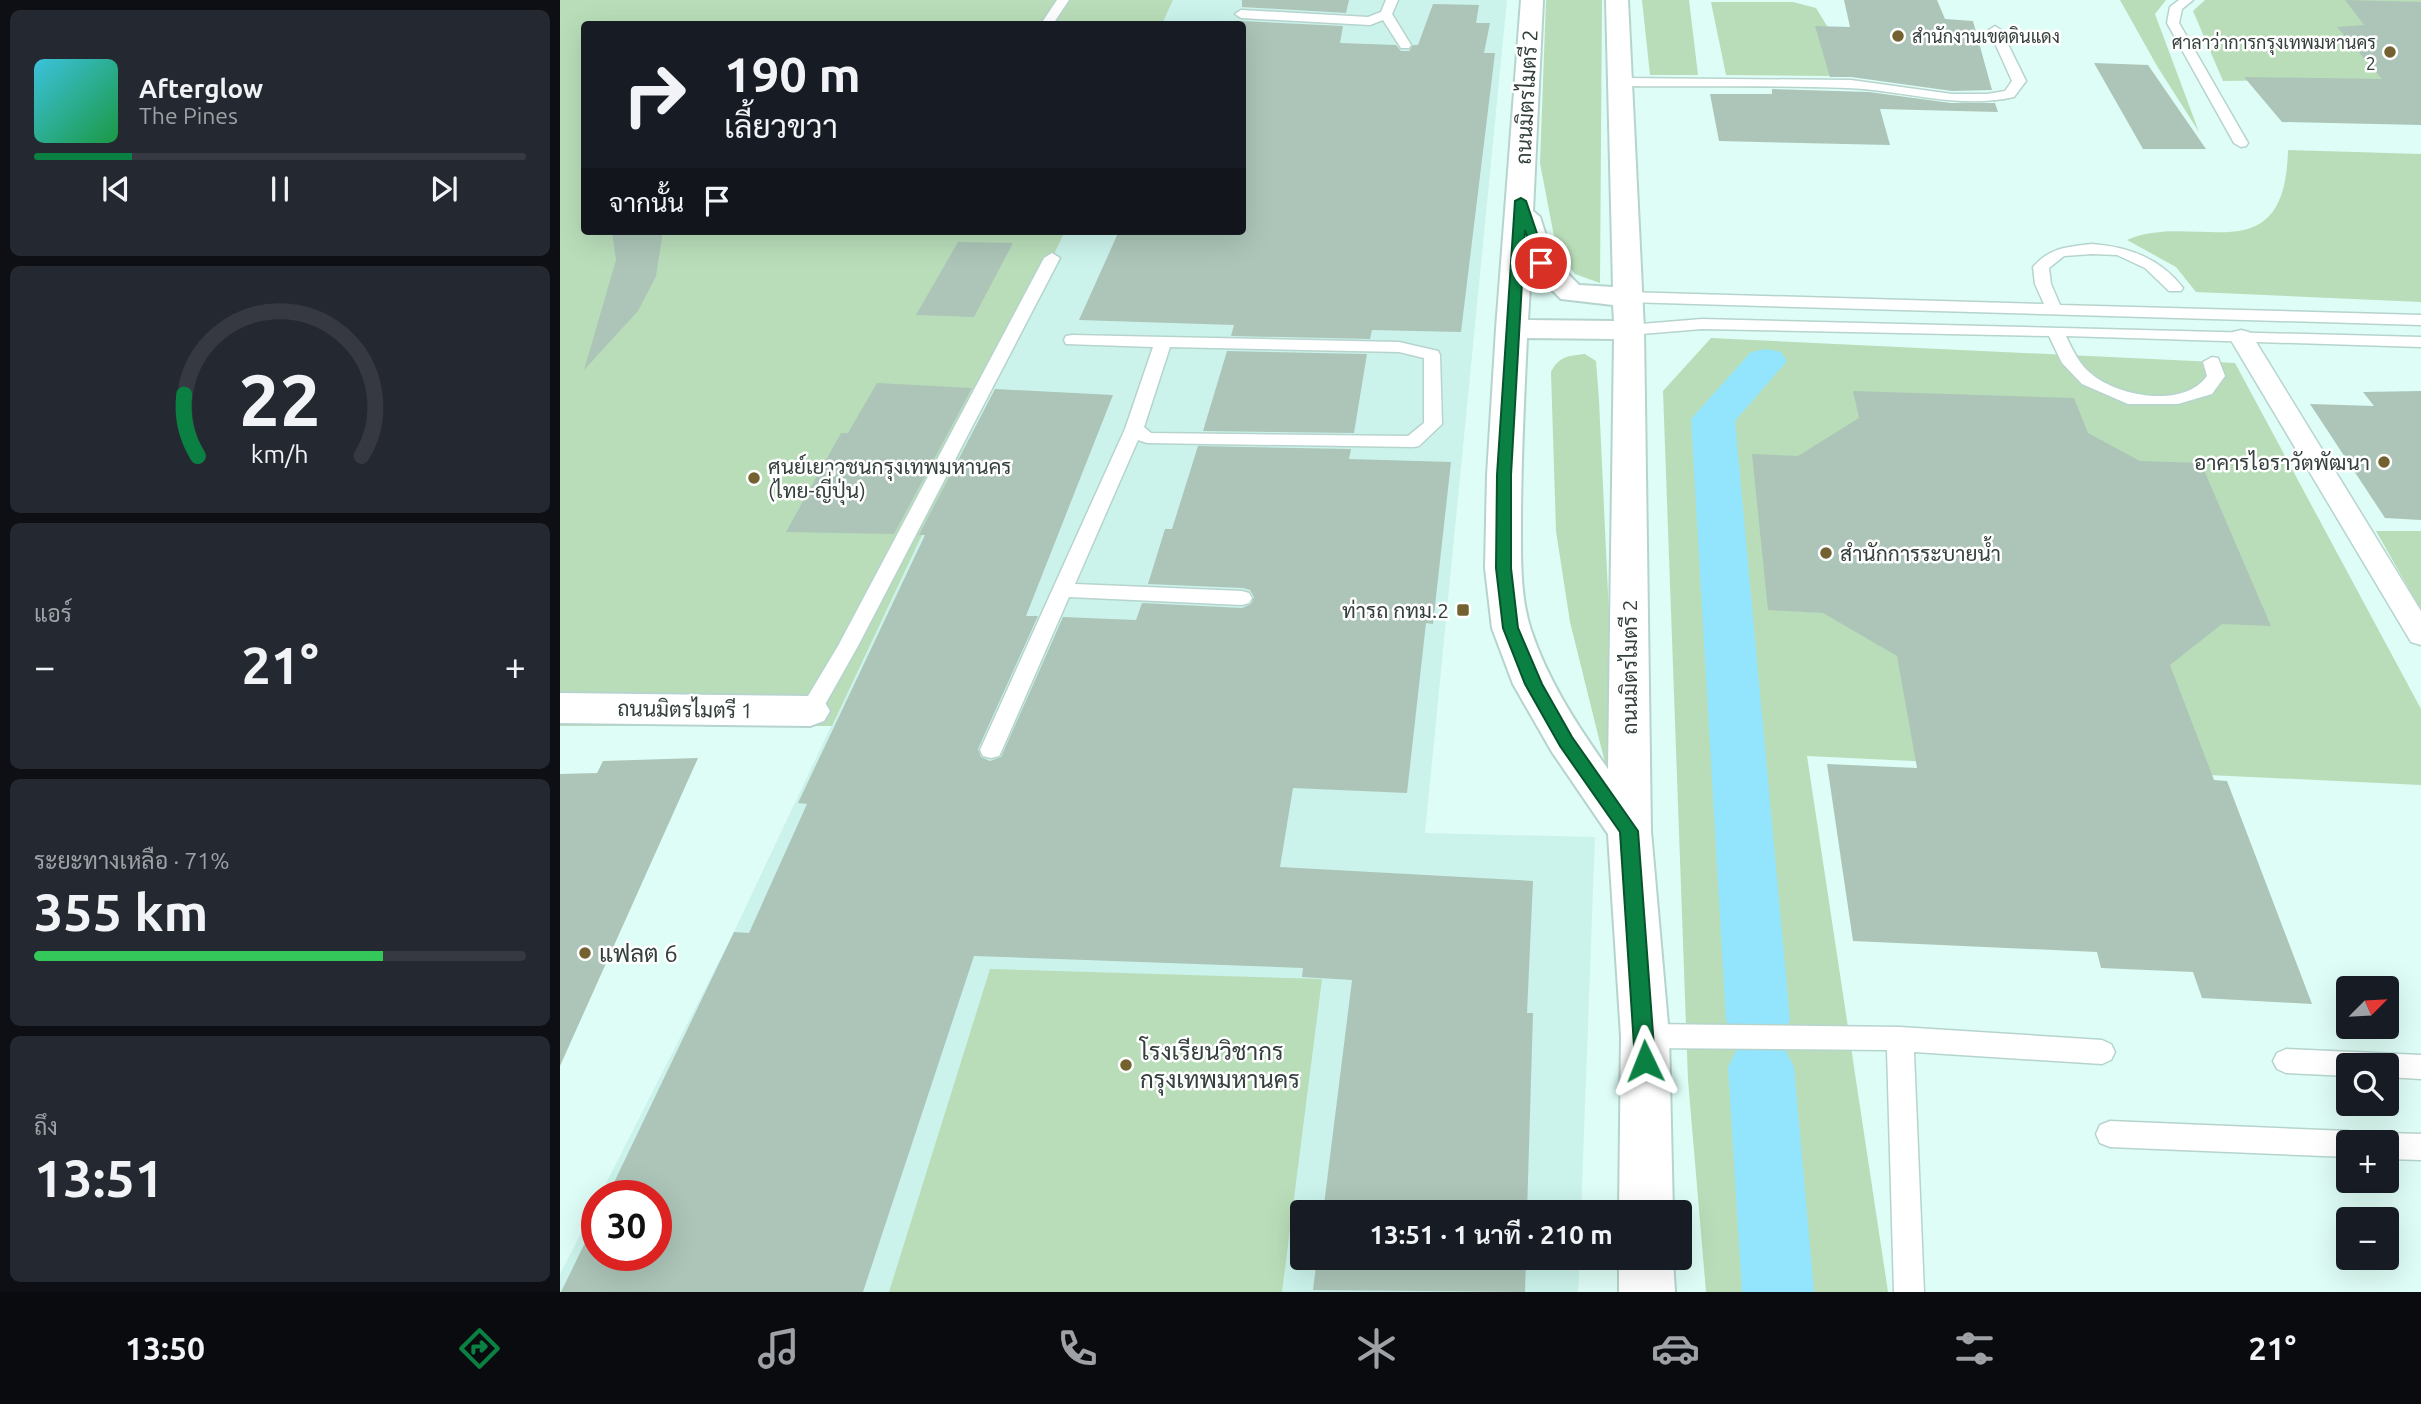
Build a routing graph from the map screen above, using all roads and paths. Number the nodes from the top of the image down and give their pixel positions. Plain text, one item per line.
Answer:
1 (1063, 0) edge
2 (1392, 0) edge
3 (1532, 0) edge
4 (1616, 0) edge
5 (2187, 0) edge
6 (1241, 14) dead end
7 (1386, 14) junction
8 (1049, 21) edge
9 (1995, 30) dead end
10 (1405, 45) dead end
11 (1622, 82) junction
12 (2241, 143) dead end
13 (1521, 201) junction
14 (1052, 258) dead end
15 (2175, 288) dead end
16 (2054, 309) junction
17 (1628, 314) junction
18 (2421, 320) edge
19 (1349, 329) dead end
20 (1511, 329) junction
21 (2055, 331) junction
22 (2241, 337) junction
23 (1072, 340) dead end
24 (1163, 342) junction
25 (2421, 342) edge
26 (1343, 346) junction
27 (2212, 362) dead end
28 (1134, 429) junction
29 (1062, 590) junction
30 (1242, 598) dead end
31 (2421, 635) edge
32 (560, 708) edge
33 (810, 711) joint
34 (991, 750) dead end
35 (1629, 831) junction
36 (1645, 1036) junction
37 (1900, 1039) junction
38 (2102, 1052) dead end
39 (2286, 1061) dead end
40 (2421, 1067) edge
41 (2110, 1133) dead end
42 (2336, 1143) edge
43 (2399, 1146) edge
44 (2421, 1147) edge
45 (1646, 1200) edge
46 (1647, 1270) edge
47 (1647, 1292) edge
48 (1909, 1292) edge

1 - 8 lane
2 - 7 lane
3 - 13 street, ถนนมิตรไมตรี 2
4 - 11 street, ถนนมิตรไมตรี 2
5 - 12 lane
6 - 7 lane
7 - 10 lane
9 - 11 lane
11 - 17 street, ถนนมิตรไมตรี 2
13 - 17 street
13 - 20 street, ถนนมิตรไมตรี 2
14 - 33 lane
15 - 16 lane
16 - 17 lane
16 - 18 lane
17 - 20 street
17 - 21 lane
17 - 35 street, ถนนมิตรไมตรี 2
19 - 26 lane
20 - 35 street, ถนนมิตรไมตรี 2
21 - 22 lane
21 - 27 lane
22 - 25 lane
22 - 31 street
23 - 24 lane
24 - 26 lane
24 - 28 lane
26 - 28 lane
28 - 29 lane
29 - 30 lane
29 - 34 lane
32 - 33 street, ถนนมิตรไมตรี 1
35 - 36 street, ถนนมิตรไมตรี 2
36 - 37 lane
36 - 45 street, ถนนมิตรไมตรี 2
37 - 38 lane
37 - 48 lane
39 - 40 lane
41 - 42 lane
43 - 44 lane
46 - 47 street

